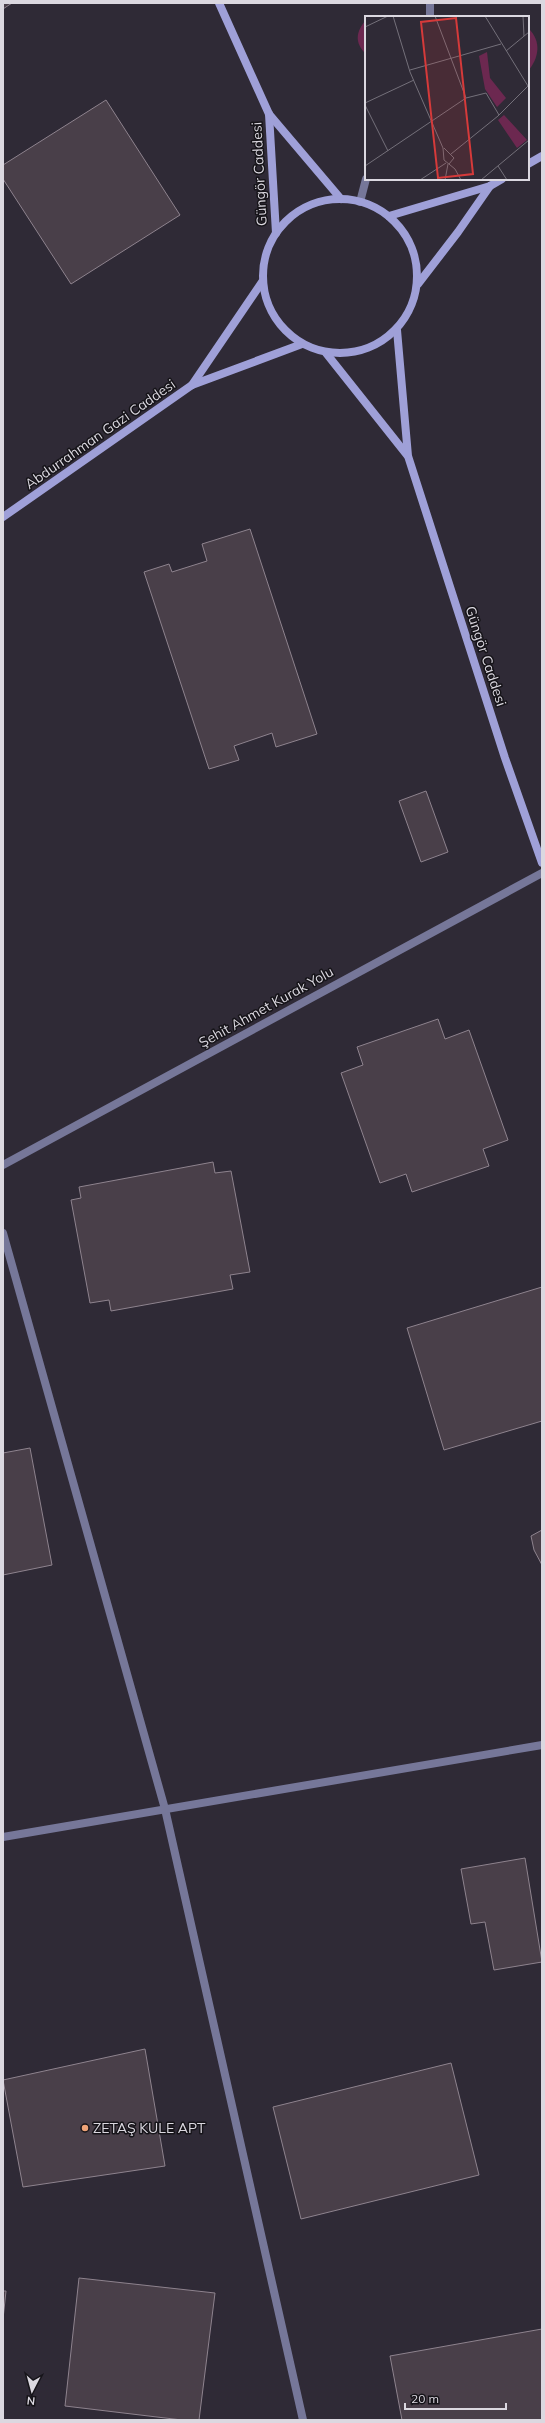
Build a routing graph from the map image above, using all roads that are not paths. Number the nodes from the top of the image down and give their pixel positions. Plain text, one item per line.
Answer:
1 (219, 3) edge
2 (430, 3) edge
3 (430, 16) edge
4 (269, 114) junction
5 (542, 156) edge
6 (529, 163) edge
7 (366, 180) edge
8 (500, 180) edge
9 (490, 186) junction
10 (341, 199) junction
11 (360, 202) junction
12 (389, 216) junction
13 (276, 233) junction
14 (262, 282) junction
15 (418, 284) junction
16 (397, 330) junction
17 (302, 344) junction
18 (326, 353) junction
19 (192, 385) junction
20 (408, 456) junction
21 (3, 517) edge
22 (542, 863) edge
23 (542, 873) edge
24 (3, 1165) edge
25 (3, 1233) edge
26 (542, 1745) edge
27 (165, 1809) junction
28 (3, 1837) edge
29 (303, 2420) edge

1 - 4 main road, Güngör Caddesi
2 - 3 street
4 - 10 main road, Güngör Caddesi
4 - 13 main road, Güngör Caddesi
5 - 6 main road
7 - 11 street
8 - 9 main road
9 - 12 main road
9 - 15 main road
10 - 11 main road
10 - 13 main road
11 - 12 main road
12 - 15 main road
13 - 14 main road
14 - 17 main road
14 - 19 main road, Abdurrahman Gazi Caddesi
15 - 16 main road
16 - 18 main road
16 - 20 main road, Güngör Caddesi
17 - 18 main road
17 - 19 main road, Abdurrahman Gazi Caddesi
18 - 20 main road, Güngör Caddesi
19 - 21 main road, Abdurrahman Gazi Caddesi
20 - 22 main road, Güngör Caddesi
23 - 24 street, Şehit Ahmet Kurak Yolu
25 - 27 street
26 - 27 street
27 - 28 street
27 - 29 street

